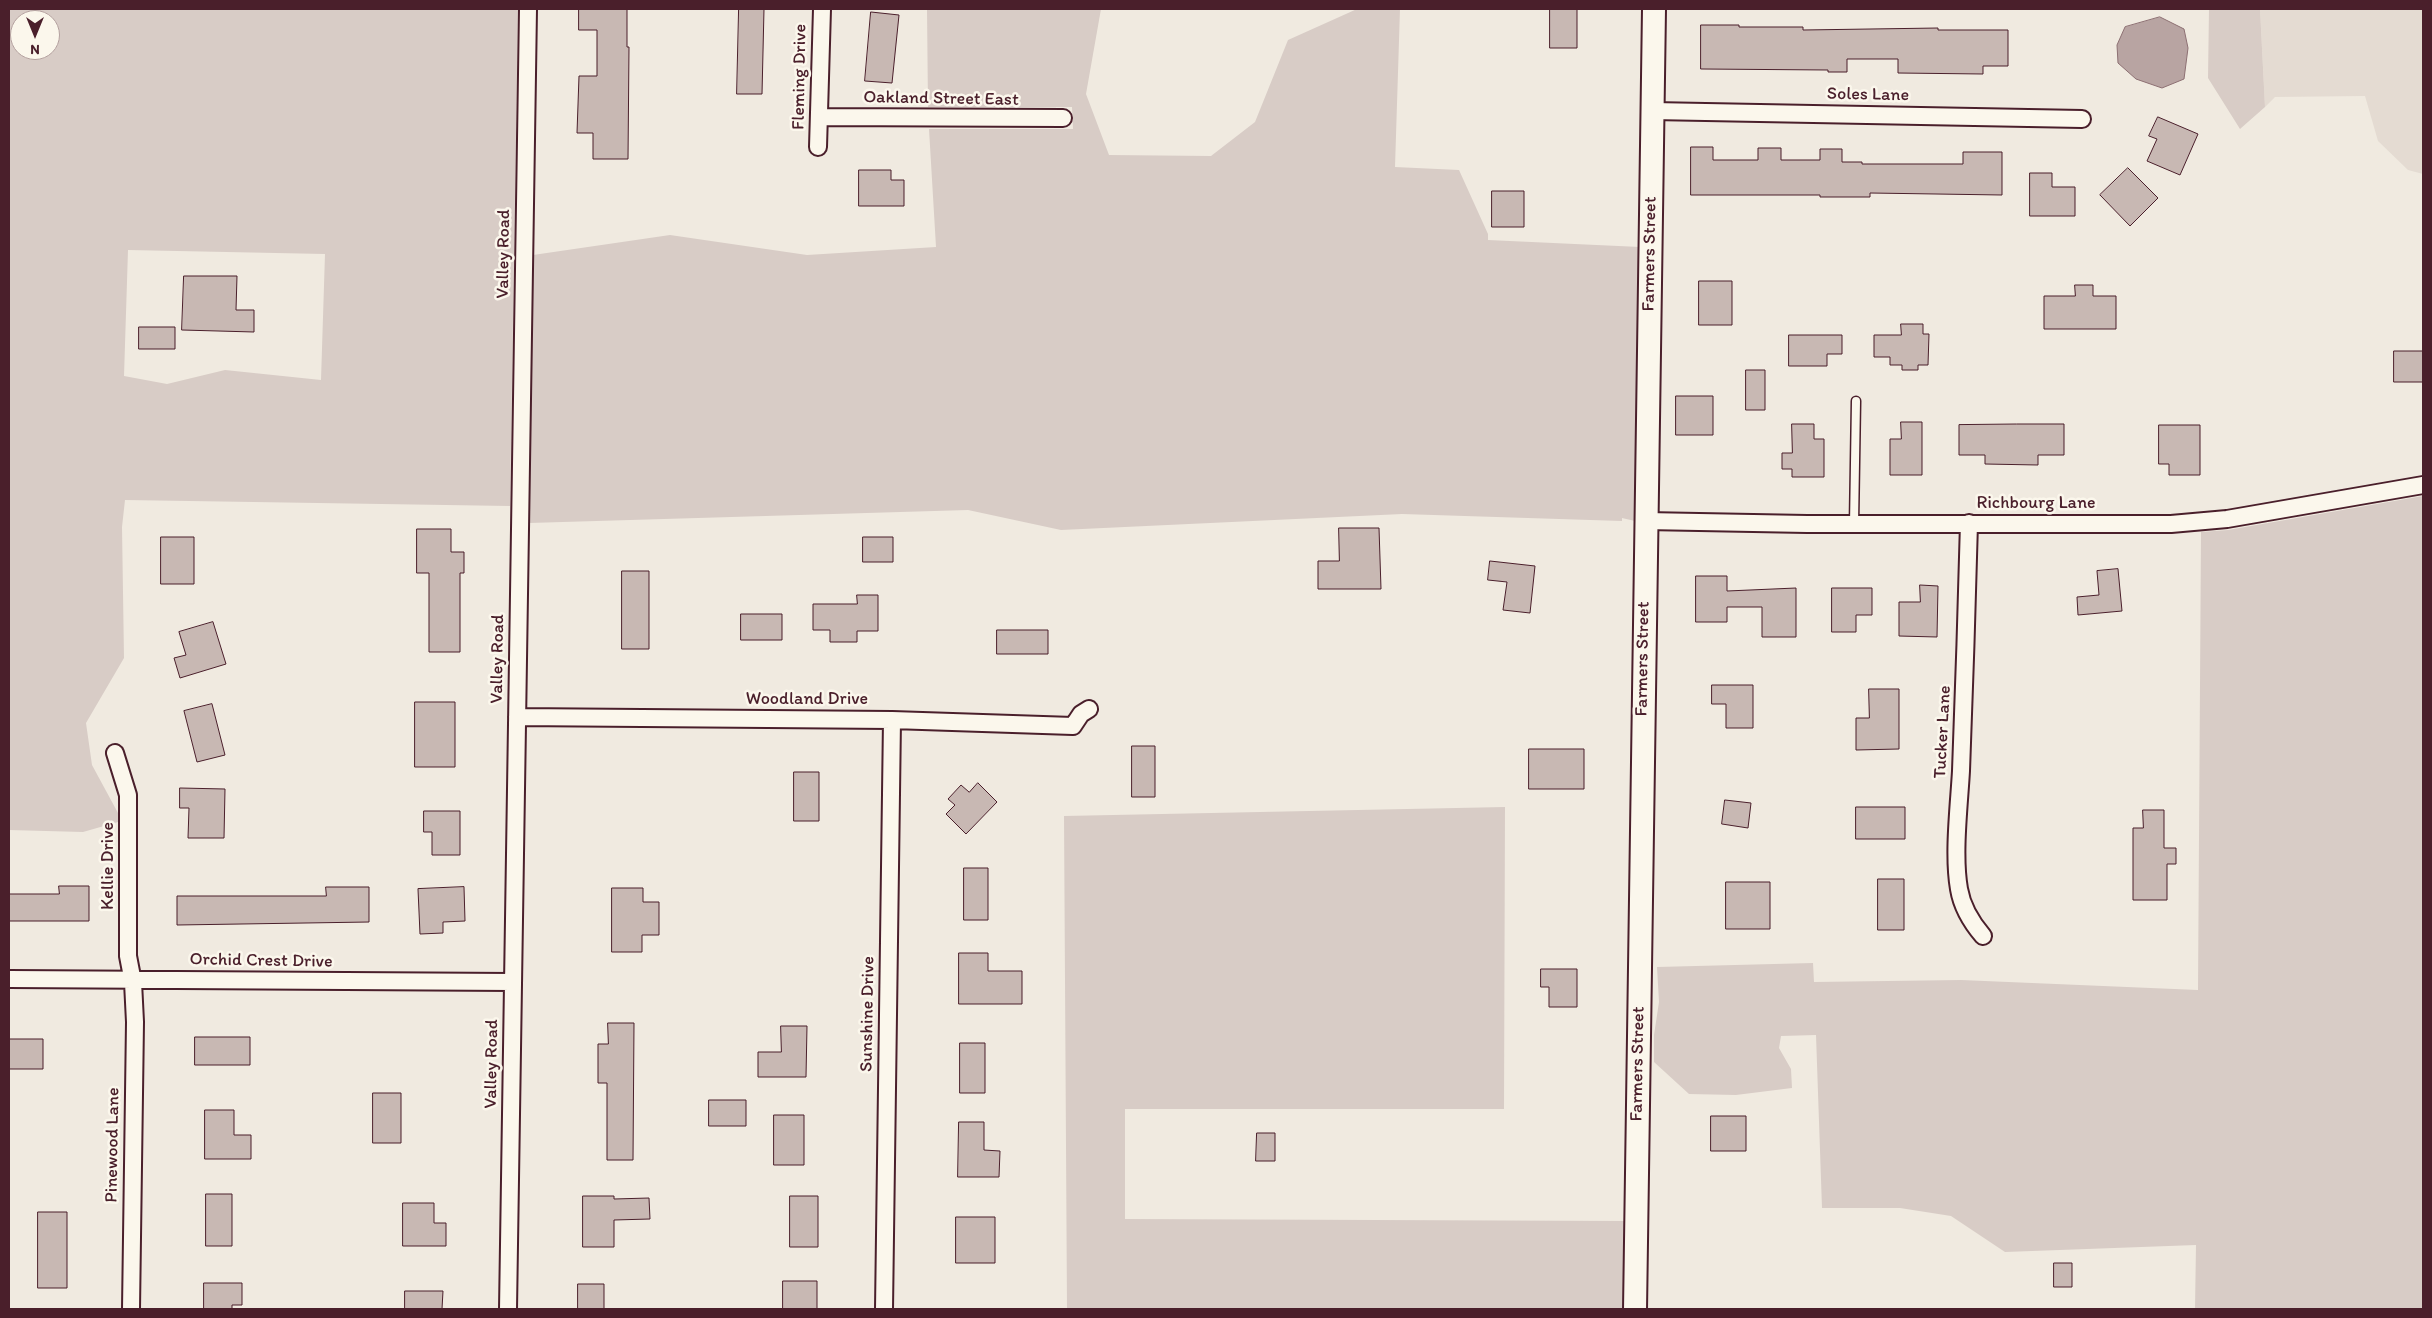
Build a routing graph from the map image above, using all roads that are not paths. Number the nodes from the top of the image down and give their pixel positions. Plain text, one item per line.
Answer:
1 (528, 9) edge
2 (822, 9) edge
3 (1654, 9) edge
4 (1652, 111) junction
5 (819, 118) junction
6 (1064, 118) dead end
7 (2082, 119) dead end
8 (818, 147) dead end
9 (1856, 401) dead end
10 (2423, 485) edge
11 (1645, 522) junction
12 (1969, 523) junction
13 (1854, 524) junction
14 (1089, 709) dead end
15 (517, 717) junction
16 (892, 720) junction
17 (115, 753) dead end
18 (1983, 936) dead end
19 (9, 979) edge
20 (133, 982) junction
21 (513, 982) junction
22 (131, 1309) edge
23 (508, 1309) edge
24 (884, 1309) edge
25 (1635, 1309) edge

1 - 15 street, Valley Road
2 - 5 street, Fleming Drive
3 - 4 street, Farmers Street
4 - 7 street, Soles Lane
4 - 11 street, Farmers Street
5 - 6 street, Oakland Street East
5 - 8 street, Fleming Drive
9 - 13 lane
10 - 12 street, Richbourg Lane
11 - 13 street, Richbourg Lane
11 - 25 street, Farmers Street
12 - 13 street, Richbourg Lane
12 - 18 street, Tucker Lane
14 - 16 street, Woodland Drive
15 - 16 street, Woodland Drive
15 - 21 street, Valley Road
16 - 24 street, Sunshine Drive
17 - 20 street, Kellie Drive
19 - 20 street, Orchid Crest Drive
20 - 21 street, Orchid Crest Drive
20 - 22 street, Pinewood Lane
21 - 23 street, Valley Road

